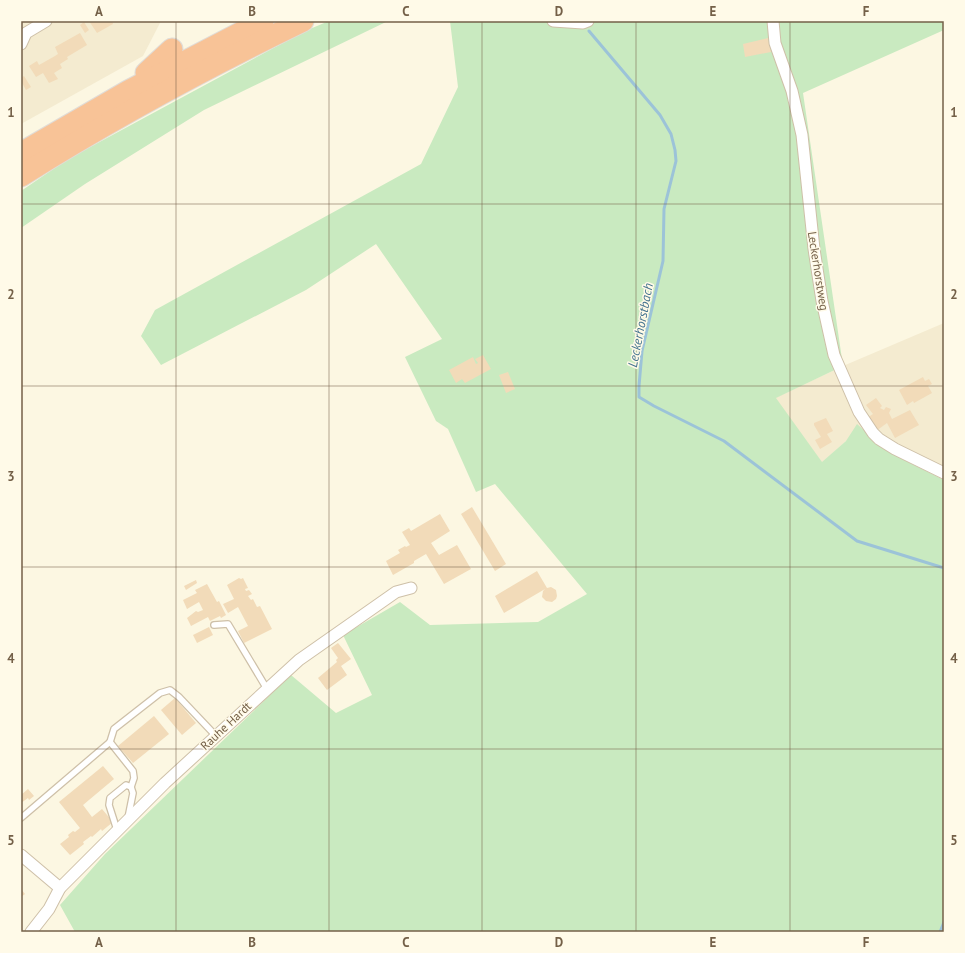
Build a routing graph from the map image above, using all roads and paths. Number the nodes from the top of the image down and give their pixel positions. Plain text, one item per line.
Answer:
1 (46, 21) edge
2 (263, 21) edge
3 (303, 21) edge
4 (554, 21) edge
5 (588, 21) edge
6 (773, 21) edge
7 (21, 44) edge
8 (172, 49) dead end
9 (128, 91) junction
10 (21, 153) edge
11 (21, 176) edge
12 (944, 474) edge
13 (411, 588) dead end
14 (214, 625) dead end
15 (267, 689) junction
16 (216, 736) junction
17 (110, 742) junction
18 (131, 787) junction
19 (21, 818) edge
20 (128, 820) junction
21 (117, 830) junction
22 (21, 855) edge
23 (60, 888) junction
24 (31, 932) edge

1 - 7 street
2 - 9 highway
3 - 11 highway
4 - 5 street
6 - 12 street, Leckerhorstweg
8 - 9 highway
9 - 10 highway
13 - 15 street, Rauhe Hardt
14 - 15 lane
15 - 16 street, Rauhe Hardt
16 - 17 lane
16 - 20 street, Rauhe Hardt
17 - 18 lane
17 - 19 lane
18 - 20 lane
18 - 21 lane
20 - 21 street, Rauhe Hardt
21 - 23 street, Rauhe Hardt
22 - 23 street
23 - 24 street, Rauhe Hardt

